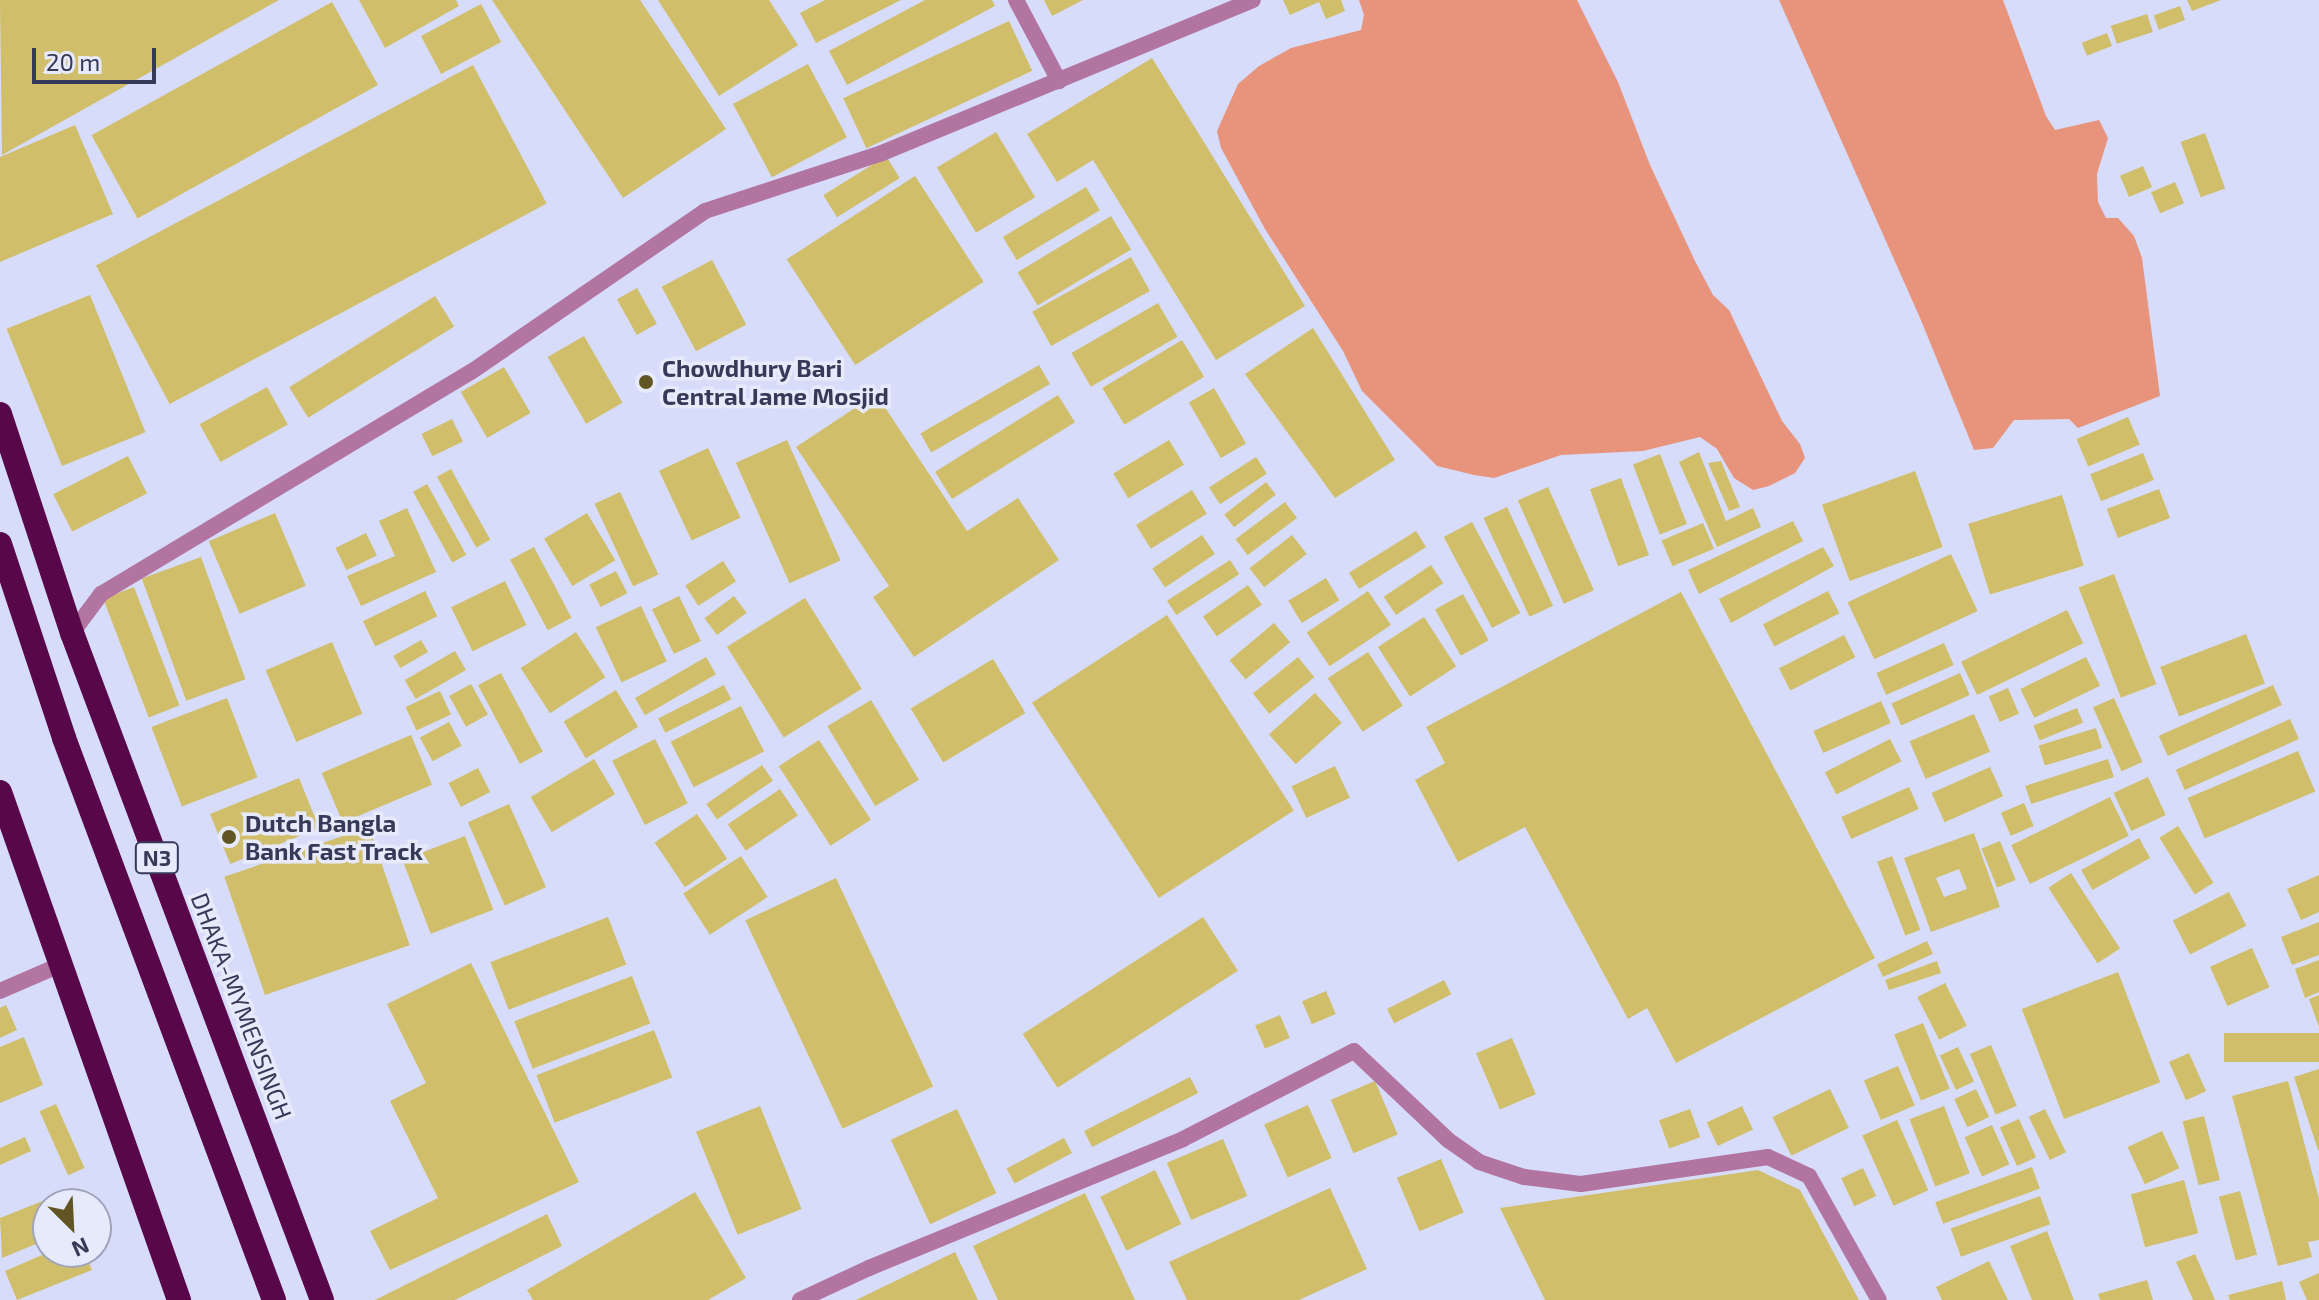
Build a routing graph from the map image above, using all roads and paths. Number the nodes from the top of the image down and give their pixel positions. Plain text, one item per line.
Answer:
1 (1016, 0) edge
2 (1253, 0) edge
3 (1059, 81) junction
4 (0, 414) edge
5 (0, 544) edge
6 (72, 633) junction
7 (0, 792) edge
8 (60, 965) junction
9 (0, 991) edge
10 (179, 1300) edge
11 (274, 1300) edge
12 (322, 1300) edge
13 (800, 1300) edge
14 (1879, 1300) edge

1 - 3 street
2 - 3 street
3 - 6 street
4 - 6 highway, DHAKA-MYMENSINGH / N3
5 - 11 highway
6 - 12 highway, DHAKA-MYMENSINGH / N3
7 - 8 highway
8 - 9 street
8 - 10 highway
13 - 14 street

